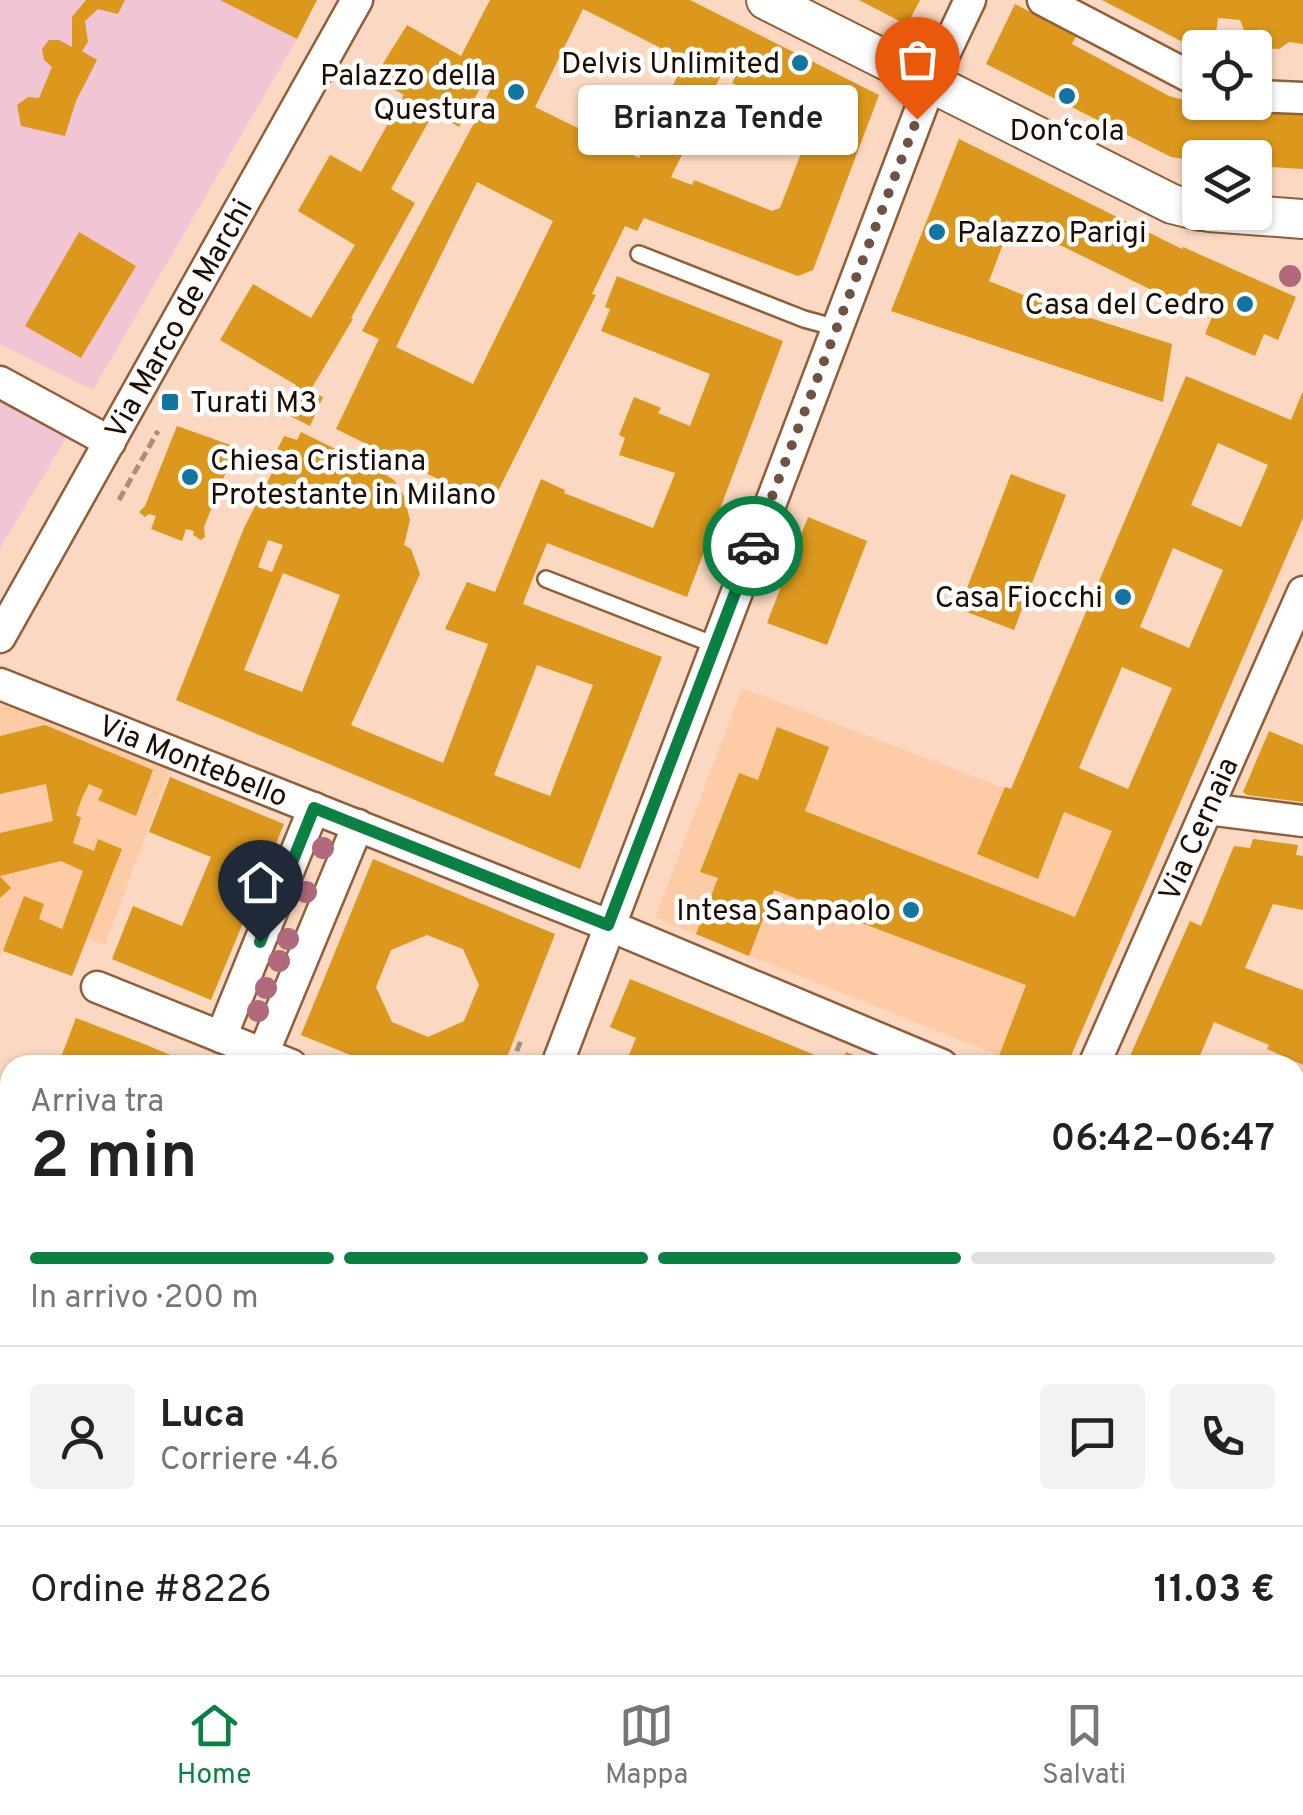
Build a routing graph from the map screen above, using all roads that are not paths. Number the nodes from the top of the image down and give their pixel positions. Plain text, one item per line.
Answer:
1 (357, 0) edge
2 (766, 0) edge
3 (970, 0) edge
4 (1042, 0) edge
5 (1182, 73) edge
6 (931, 82) junction
7 (1272, 97) edge
8 (1303, 98) edge
9 (1182, 206) edge
10 (1272, 217) edge
11 (1303, 219) edge
12 (638, 254) dead end
13 (837, 328) junction
14 (0, 382) edge
15 (110, 442) junction
16 (546, 579) dead end
17 (1303, 592) edge
18 (0, 636) edge
19 (715, 644) junction
20 (0, 684) edge
21 (314, 808) junction
22 (1206, 809) junction
23 (1303, 821) edge
24 (358, 825) junction
25 (608, 925) junction
26 (97, 987) dead end
27 (221, 1037) junction
28 (265, 1055) edge
29 (279, 1055) edge
30 (561, 1055) edge
31 (918, 1055) edge
32 (1098, 1055) edge

1 - 15 street, Via Marco de Marchi
2 - 6 street
3 - 6 street
4 - 5 street
6 - 9 street
6 - 13 street
7 - 8 street
10 - 11 street
12 - 13 lane
13 - 19 street
14 - 15 street
15 - 18 street, Via Marco de Marchi
16 - 19 lane
17 - 22 street, Via Cernaia
19 - 25 street
20 - 21 street, Via Montebello
21 - 24 street, Via Montebello
21 - 27 street
22 - 23 street
22 - 32 street, Via Cernaia
24 - 25 street, Via Montebello
24 - 29 street
25 - 30 street
25 - 31 street, Via Montebello
26 - 27 street
27 - 28 street

